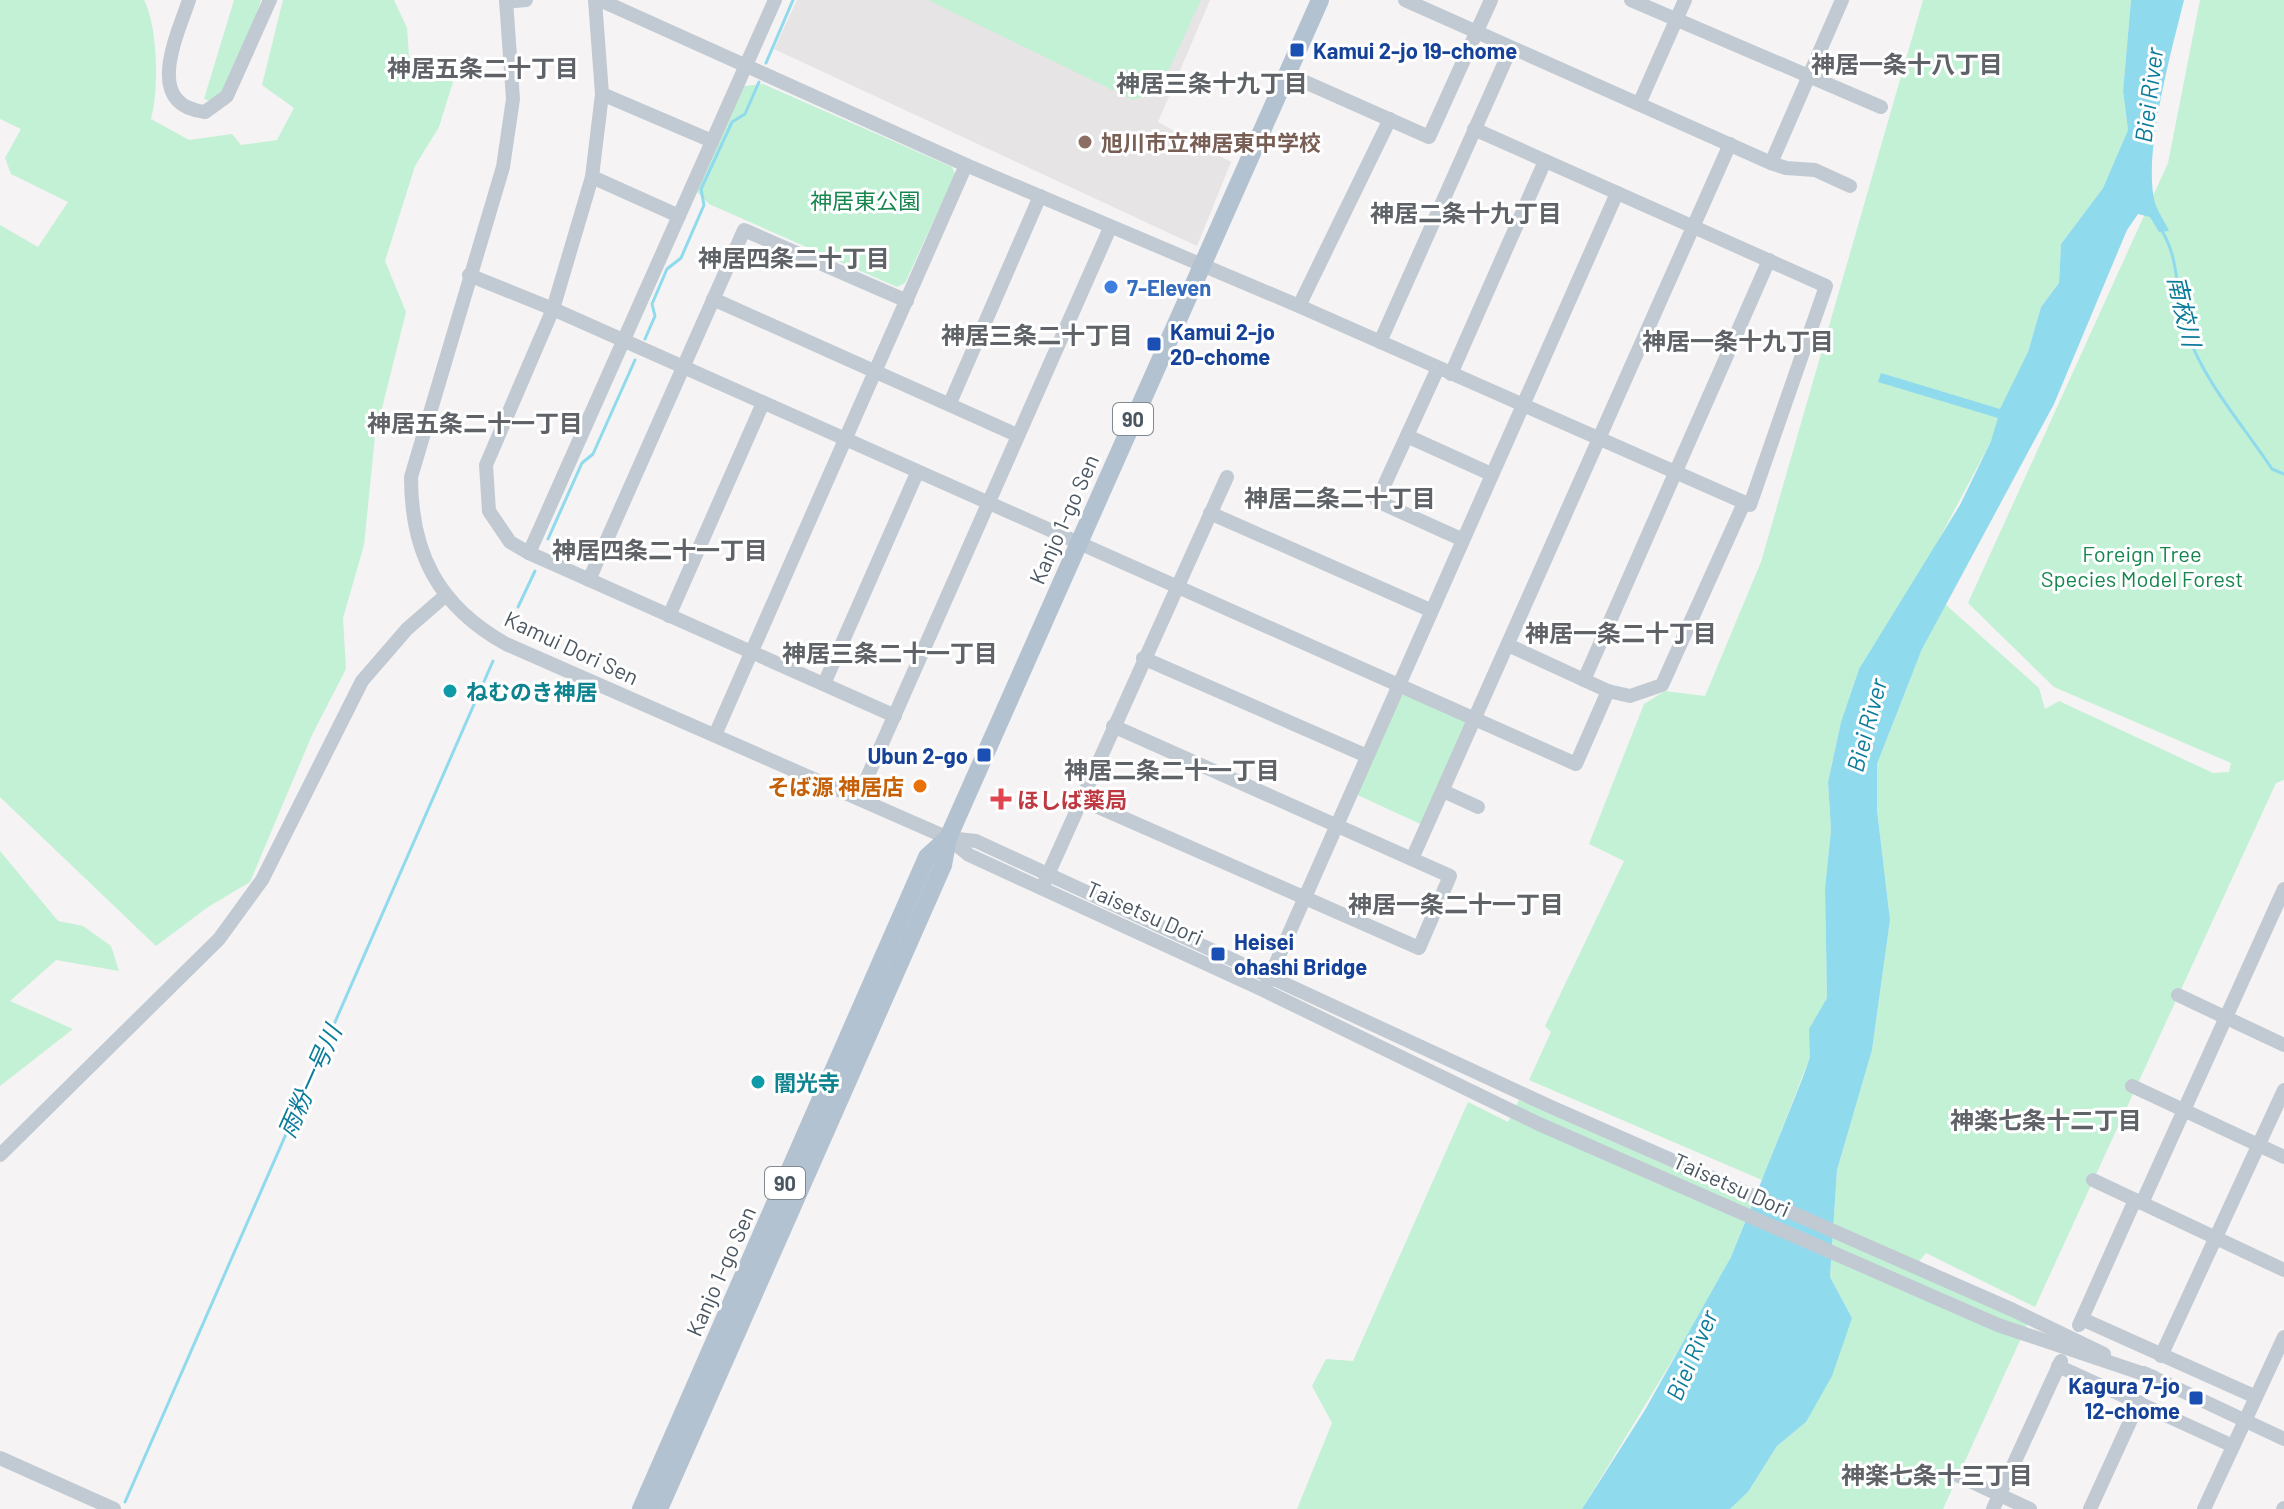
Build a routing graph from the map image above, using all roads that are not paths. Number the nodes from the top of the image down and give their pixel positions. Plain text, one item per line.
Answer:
1 (189, 0) edge
2 (270, 0) edge
3 (526, 0) edge
4 (598, 0) edge
5 (775, 0) edge
6 (1320, 0) edge
7 (1405, 0) edge
8 (1491, 0) edge
9 (1631, 0) edge
10 (1685, 0) edge
11 (1841, 0) edge
12 (506, 1) edge
13 (1676, 20) junction
14 (1476, 32) junction
15 (1511, 48) junction
16 (746, 66) junction
17 (1287, 74) junction
18 (1809, 76) junction
19 (602, 94) junction
20 (1639, 104) junction
21 (1881, 107) dead end
22 (1390, 119) junction
23 (1474, 129) junction
24 (712, 141) junction
25 (1730, 144) junction
26 (1545, 161) junction
27 (1771, 163) junction
28 (966, 165) junction
29 (592, 177) junction
30 (1850, 186) dead end
31 (1617, 193) junction
32 (1040, 196) junction
33 (679, 216) junction
34 (1693, 226) junction
35 (1110, 228) junction
36 (1769, 260) junction
37 (1202, 265) junction
38 (469, 275) junction
39 (713, 299) junction
40 (907, 301) junction
41 (1299, 306) junction
42 (553, 309) junction
43 (625, 342) junction
44 (1380, 342) junction
45 (683, 368) junction
46 (1444, 371) junction
47 (875, 372) junction
48 (763, 403) junction
49 (950, 403) junction
50 (1522, 405) junction
51 (1017, 435) junction
52 (1407, 436) junction
53 (1599, 439) junction
54 (845, 441) junction
55 (917, 473) junction
56 (1675, 473) junction
57 (1491, 474) junction
58 (1227, 477) dead end
59 (1744, 503) junction
60 (988, 504) junction
61 (1210, 513) junction
62 (1461, 539) junction
63 (1078, 544) junction
64 (529, 553) junction
65 (589, 580) junction
66 (1177, 587) junction
67 (446, 595) junction
68 (1430, 610) junction
69 (669, 616) junction
70 (1508, 645) junction
71 (750, 653) junction
72 (1143, 658) junction
73 (1584, 680) junction
74 (824, 684) junction
75 (1398, 684) junction
76 (1608, 691) junction
77 (895, 716) junction
78 (1473, 720) junction
79 (1113, 726) junction
80 (715, 735) junction
81 (1367, 756) junction
82 (1443, 791) junction
83 (858, 798) junction
84 (1080, 799) junction
85 (1478, 807) dead end
86 (1336, 825) junction
87 (948, 838) junction
88 (1412, 859) junction
89 (1044, 882) junction
90 (2284, 889) edge
91 (1305, 899) junction
92 (1267, 984) junction
93 (2178, 995) dead end
94 (2227, 1018) junction
95 (2284, 1045) edge
96 (2132, 1086) dead end
97 (2284, 1090) edge
98 (2184, 1110) junction
99 (2258, 1145) junction
100 (0, 1155) edge
101 (2284, 1157) edge
102 (2093, 1180) dead end
103 (2138, 1201) junction
104 (2215, 1238) junction
105 (2284, 1270) edge
106 (2284, 1337) edge
107 (2161, 1356) junction
108 (2153, 1377) junction
109 (2256, 1397) junction
110 (2139, 1402) junction
111 (2244, 1422) junction
112 (2284, 1439) edge
113 (2233, 1446) junction
114 (0, 1458) edge
115 (1959, 1476) dead end
116 (1999, 1495) junction
117 (114, 1509) edge
118 (641, 1509) edge
119 (659, 1509) edge
120 (1993, 1509) edge
121 (2030, 1509) edge
122 (2090, 1509) edge
123 (2204, 1509) edge

1 - 2 street
3 - 12 street
4 - 16 street
4 - 19 street
5 - 16 street
6 - 17 main road, Kanjo 1-go Sen / 90
7 - 14 street
8 - 14 street
9 - 13 street
10 - 13 street
11 - 18 street
12 - 38 street, Kamui Dori Sen
13 - 18 street
13 - 20 street
14 - 15 street
14 - 22 street
15 - 20 street
15 - 23 street
16 - 24 street
16 - 28 street
17 - 22 street
17 - 37 main road, Kanjo 1-go Sen / 90
18 - 21 street
18 - 27 street
19 - 24 street
19 - 29 street
20 - 25 street
22 - 41 street
23 - 26 street
23 - 44 street
24 - 33 street
25 - 27 street
25 - 34 street
26 - 31 street
26 - 46 street
27 - 30 street
28 - 32 street
28 - 40 street
29 - 33 street
29 - 42 street
31 - 34 street
31 - 50 street
32 - 35 street
32 - 49 street
33 - 43 street
34 - 36 street
34 - 53 street
35 - 37 street
35 - 51 street
36 - 56 street
36 - 59 street
37 - 41 street
37 - 63 main road, Kanjo 1-go Sen / 90
38 - 42 street
38 - 67 street, Kamui Dori Sen
39 - 40 street
39 - 45 street
39 - 47 street
40 - 47 street
41 - 44 street
42 - 43 street
42 - 64 street
43 - 45 street
43 - 64 street
44 - 46 street
45 - 48 street
45 - 65 street
46 - 50 street
46 - 52 street
47 - 49 street
47 - 54 street
48 - 54 street
48 - 69 street
49 - 51 street
50 - 53 street
50 - 57 street
51 - 60 street
52 - 57 street
52 - 62 street
53 - 56 street
53 - 70 street
54 - 55 street
54 - 71 street
55 - 60 street
55 - 74 street
56 - 59 street
56 - 73 street
57 - 62 street
58 - 61 street
59 - 76 street
60 - 63 street
60 - 77 street
61 - 66 street
61 - 68 street
62 - 68 street
63 - 66 street
63 - 87 main road, Kanjo 1-go Sen / 90
64 - 65 street
65 - 69 street
66 - 72 street
66 - 75 street
67 - 80 street, Kamui Dori Sen
67 - 100 street
68 - 75 street
69 - 71 street
70 - 73 street
70 - 78 street
71 - 74 street
71 - 80 street
72 - 79 street
72 - 81 street
73 - 76 street
74 - 77 street
75 - 78 street
75 - 81 street
76 - 78 street
77 - 83 street
78 - 82 street
79 - 84 street
79 - 86 street
80 - 83 street, Kamui Dori Sen
81 - 86 street
82 - 85 street
82 - 88 street
83 - 87 street, Kamui Dori Sen
84 - 89 street
84 - 91 street
86 - 88 street
86 - 91 street
87 - 89 street, Taisetsu Dori
87 - 118 main road, Kanjo 1-go Sen / 90
87 - 119 main road, Kanjo 1-go Sen / 90
88 - 91 street
89 - 92 street, Taisetsu Dori
90 - 94 street
91 - 92 street
92 - 108 street, Taisetsu Dori
92 - 108 street, Taisetsu Dori
93 - 94 street
94 - 95 street
94 - 98 street
96 - 98 street
97 - 99 street
98 - 99 street
98 - 103 street
99 - 101 street
99 - 104 street
102 - 103 street
103 - 104 street
103 - 107 street
104 - 105 street
104 - 107 street
106 - 109 street
107 - 109 street
108 - 111 street, Taisetsu Dori
109 - 111 street
110 - 113 street
110 - 116 street
110 - 122 street
111 - 112 street, Taisetsu Dori
111 - 113 street
113 - 123 street
114 - 117 street
115 - 116 street
116 - 120 street
116 - 121 street

